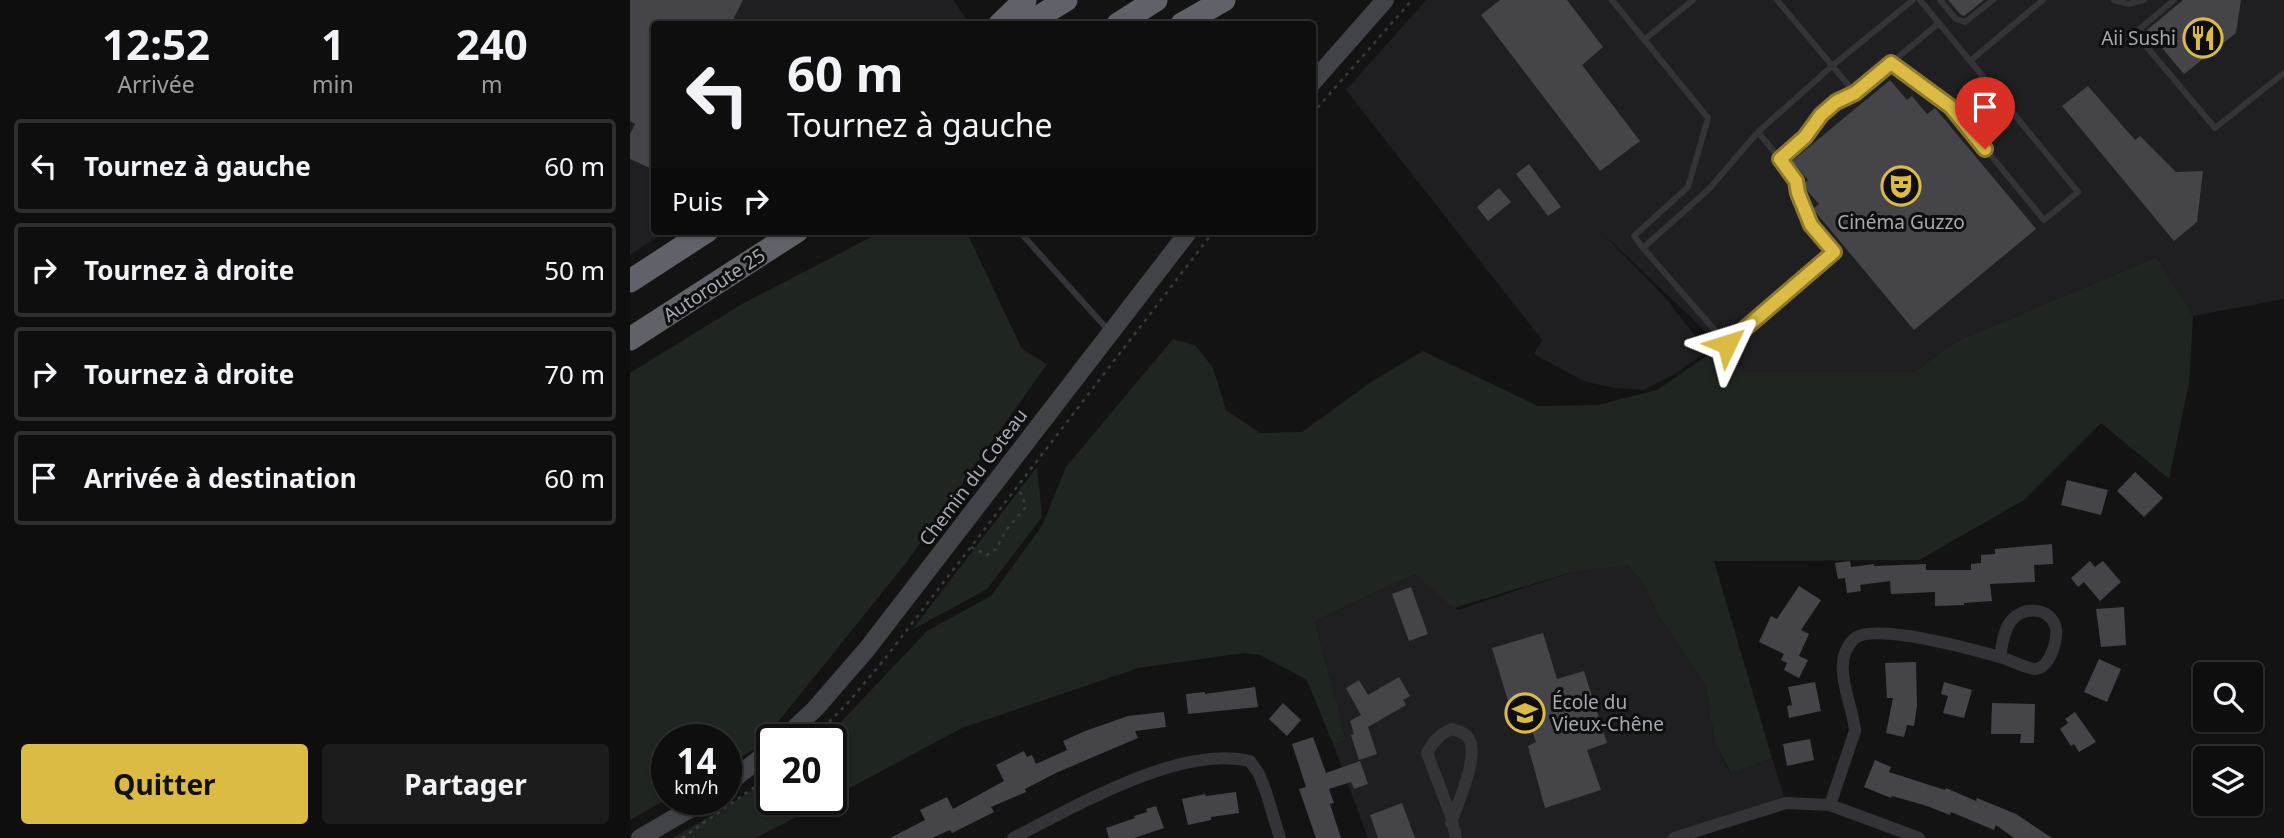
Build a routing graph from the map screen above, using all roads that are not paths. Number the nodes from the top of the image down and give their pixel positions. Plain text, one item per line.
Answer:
1 (1025, 0) edge
2 (1066, 0) edge
3 (1156, 0) edge
4 (1224, 0) edge
5 (1385, 0) edge
6 (1612, 0) edge
7 (1693, 0) edge
8 (1777, 0) edge
9 (1913, 0) edge
10 (1920, 0) edge
11 (1940, 0) edge
12 (1993, 0) edge
13 (2043, 0) edge
14 (2113, 0) edge
15 (2144, 0) edge
16 (2174, 0) edge
17 (1003, 21) edge
18 (1032, 21) edge
19 (1123, 21) edge
20 (1187, 21) edge
21 (1939, 23) junction
22 (1644, 40) junction
23 (1970, 61) junction
24 (1891, 63) junction
25 (1832, 66) junction
26 (2284, 73) edge
27 (1316, 78) edge
28 (1855, 93) junction
29 (1758, 132) junction
30 (1780, 159) junction
31 (701, 235) edge
32 (791, 235) edge
33 (801, 235) edge
34 (1023, 235) edge
35 (1186, 235) edge
36 (1643, 248) junction
37 (744, 266) junction
38 (630, 281) edge
39 (1110, 332) junction
40 (630, 339) edge
41 (2000, 657) junction
42 (799, 724) edge
43 (756, 762) edge
44 (742, 772) edge
45 (1830, 805) junction
46 (679, 815) edge
47 (1451, 823) junction
48 (640, 838) edge
49 (1013, 838) edge
50 (1280, 838) edge
51 (1456, 838) edge
52 (1674, 838) edge
53 (1919, 838) edge

1 - 17 highway
2 - 18 highway
3 - 19 highway
4 - 20 highway
5 - 27 street
6 - 22 lane
7 - 22 lane
8 - 25 lane
9 - 25 lane
10 - 21 lane
11 - 12 lane
13 - 23 lane
14 - 15 lane
16 - 26 lane
21 - 23 lane
21 - 24 lane
22 - 36 lane
23 - 24 lane
24 - 28 lane
25 - 28 lane
25 - 29 lane
28 - 30 lane
29 - 30 lane
29 - 36 lane
30 - 36 lane
31 - 38 highway
32 - 37 highway, Autoroute 25
33 - 37 highway
34 - 39 lane
35 - 39 street, Chemin du Coteau
37 - 40 highway, Autoroute 25
39 - 42 street, Chemin du Coteau
41 - 41 street
41 - 45 street
43 - 44 street
45 - 52 street
45 - 53 street
46 - 48 street
47 - 47 street
47 - 51 street
49 - 50 street

